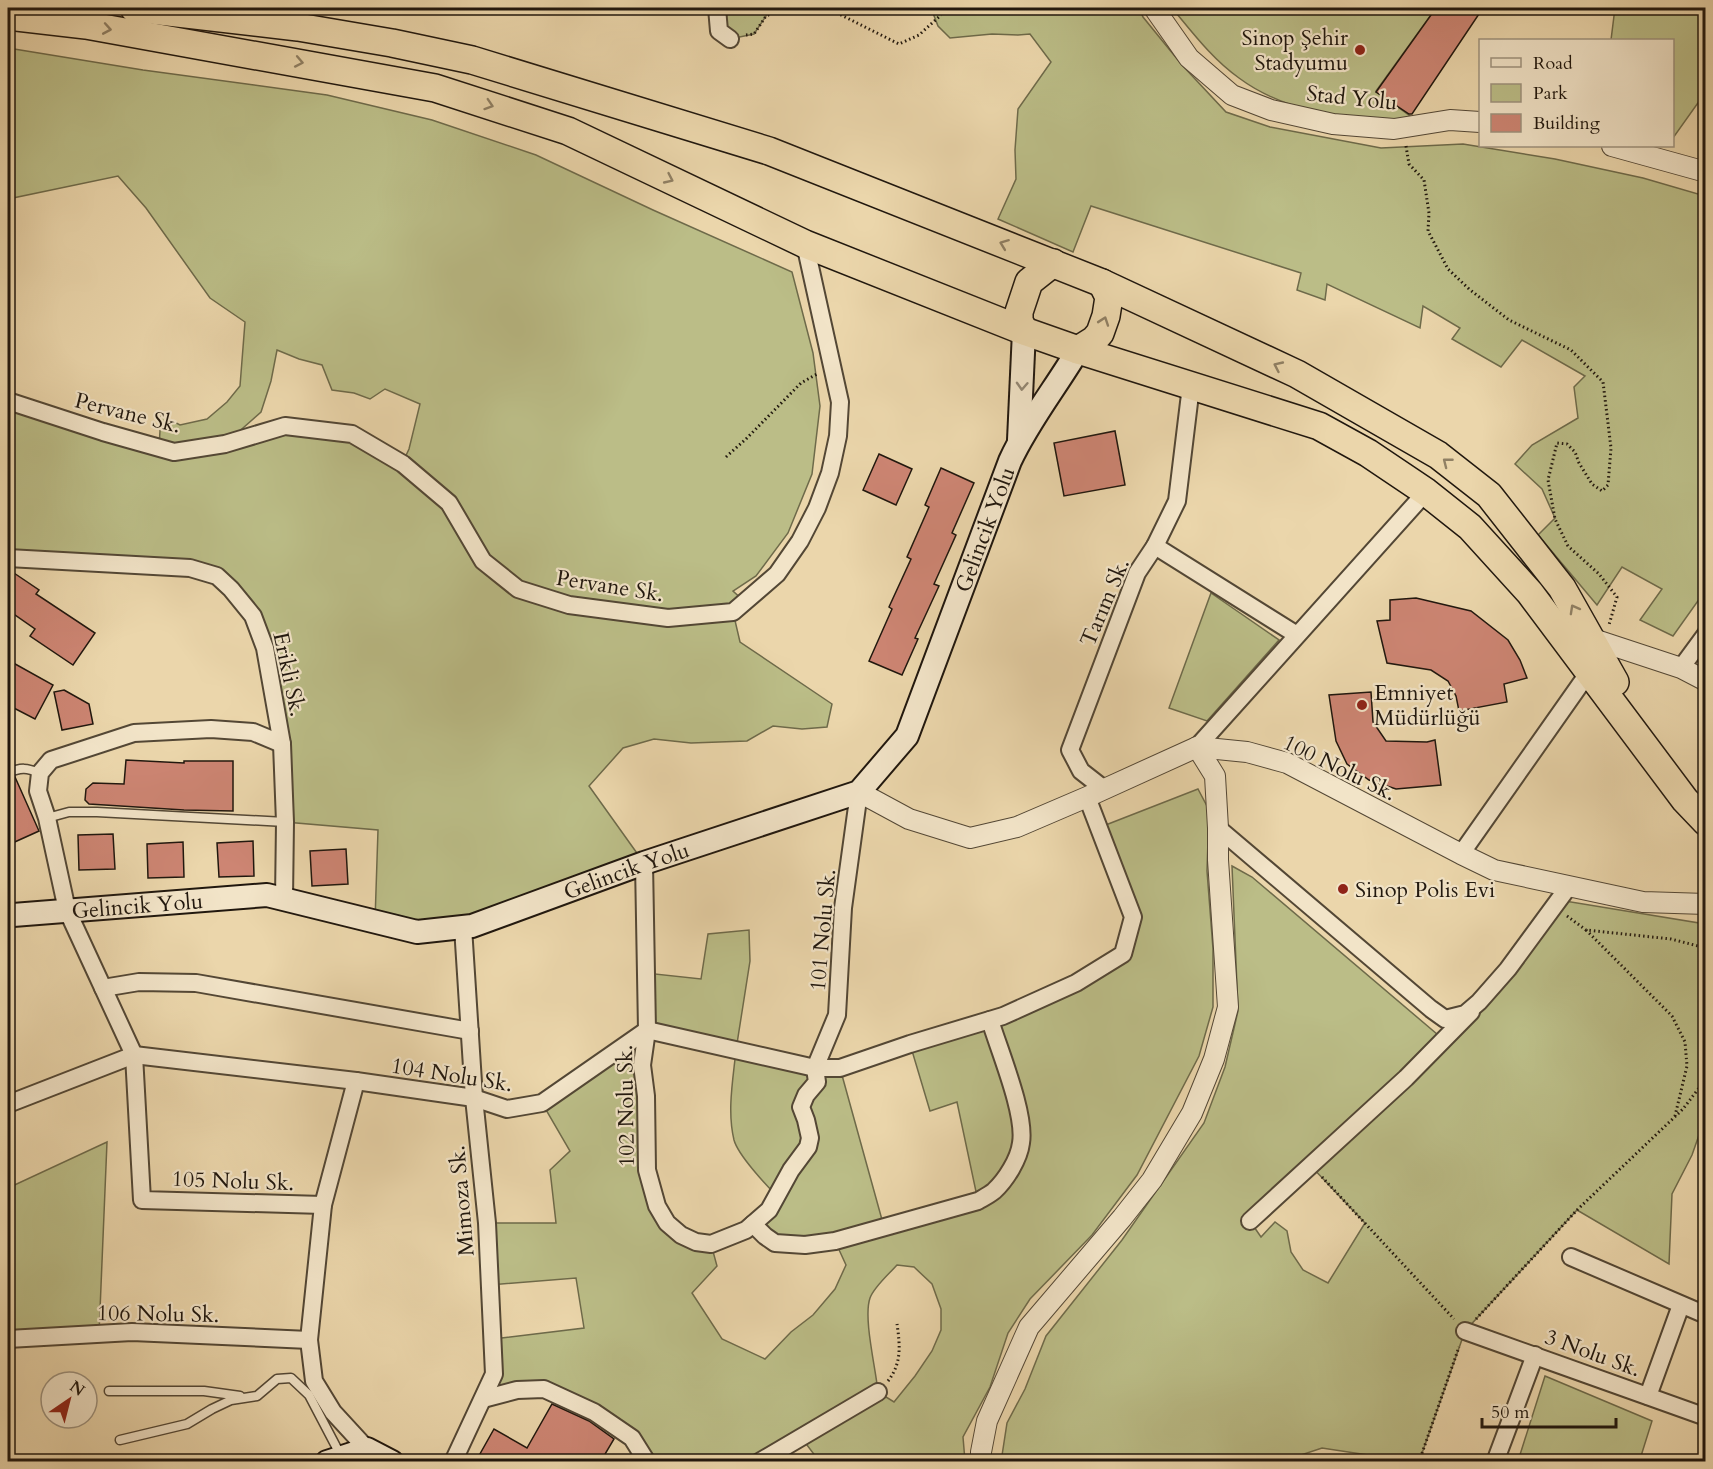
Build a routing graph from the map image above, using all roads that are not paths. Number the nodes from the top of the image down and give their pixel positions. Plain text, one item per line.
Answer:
1 (134, 8) edge
2 (717, 8) edge
3 (1154, 8) edge
4 (8, 16) edge
5 (730, 39) road end
6 (1479, 122) edge
7 (1616, 147) edge
8 (1706, 172) edge
9 (805, 244) junction
10 (1053, 263) junction
11 (1102, 283) junction
12 (1024, 331) junction
13 (1078, 350) junction
14 (1191, 386) junction
15 (8, 401) edge
16 (1019, 442) junction
17 (1426, 492) junction
18 (1155, 546) junction
19 (8, 558) edge
20 (1706, 634) edge
21 (1297, 635) junction
22 (1590, 638) junction
23 (1681, 668) junction
24 (1589, 672) junction
25 (1706, 681) edge
26 (282, 744) junction
27 (1197, 747) junction
28 (1663, 770) junction
29 (8, 773) edge
30 (40, 773) junction
31 (859, 792) junction
32 (1095, 793) junction
33 (47, 818) junction
34 (285, 822) junction
35 (1706, 822) edge
36 (1218, 828) junction
37 (1461, 854) junction
38 (644, 863) junction
39 (1569, 886) junction
40 (284, 899) junction
41 (1706, 904) edge
42 (67, 910) junction
43 (8, 917) edge
44 (464, 927) junction
45 (103, 988) junction
46 (1479, 1002) junction
47 (990, 1020) junction
48 (647, 1030) junction
49 (470, 1031) junction
50 (134, 1055) junction
51 (815, 1068) junction
52 (356, 1081) junction
53 (474, 1098) junction
54 (8, 1104) edge
55 (323, 1205) junction
56 (1250, 1221) dead end
57 (753, 1224) junction
58 (1571, 1257) dead end
59 (1681, 1305) junction
60 (1706, 1315) edge
61 (1465, 1331) road end
62 (8, 1339) edge
63 (309, 1340) junction
64 (1535, 1355) junction
65 (109, 1391) dead end
66 (878, 1392) road end
67 (1648, 1396) junction
68 (248, 1398) junction
69 (483, 1399) junction
70 (1706, 1417) edge
71 (120, 1440) dead end
72 (368, 1449) junction
73 (331, 1460) edge
74 (392, 1461) edge
75 (453, 1461) edge
76 (647, 1461) edge
77 (759, 1461) edge
78 (981, 1461) edge
79 (1495, 1461) edge

10 -> 1 highway
2 - 5 street
3 - 6 street, Stad Yolu
4 -> 9 highway
7 - 8 street
9 - 12 highway
9 - 15 street, Pervane Sk.
10 - 11 highway
10 - 12 highway
13 -> 11 highway
22 -> 11 highway
12 - 13 highway
12 -> 16 main road
13 - 14 highway
13 - 16 main road
14 - 17 highway
14 - 18 street, Tarım Sk.
16 - 31 main road, Gelincik Yolu
17 - 21 street
17 - 24 highway
18 - 21 street
18 - 32 street, Tarım Sk.
19 - 26 street, Erikli Sk.
20 - 23 street
21 - 27 street
22 - 23 street
22 - 28 highway
23 - 25 street
24 - 28 highway
24 - 37 street
26 - 30 street
26 - 34 street, Erikli Sk.
27 - 32 street
27 - 36 street
27 - 37 street, 100 Nolu Sk.
28 - 35 highway
29 - 30 lane
30 - 33 street
31 - 32 street
31 - 38 main road, Gelincik Yolu
31 - 51 street, 101 Nolu Sk.
32 - 47 street
33 - 34 lane
33 - 42 street
34 - 40 street, Erikli Sk.
36 - 46 street
36 - 78 street
37 - 39 street, 100 Nolu Sk.
38 - 44 main road, Gelincik Yolu
38 - 48 street
39 - 41 street, 100 Nolu Sk.
39 - 46 street
40 - 42 main road, Gelincik Yolu
40 - 44 main road, Gelincik Yolu
42 - 43 main road, Gelincik Yolu
42 - 45 street
44 - 49 street, Mimoza Sk.
45 - 49 street
45 - 50 street
46 - 56 street
47 - 51 street
47 - 57 street
48 - 51 street
48 - 53 street, 104 Nolu Sk.
48 - 57 street, 102 Nolu Sk.
49 - 53 street, Mimoza Sk.
50 - 52 street, 104 Nolu Sk.
50 - 54 street
50 - 55 street, 105 Nolu Sk.
51 - 57 street, 102 Nolu Sk.
52 - 53 street, 104 Nolu Sk.
52 - 55 street
53 - 69 street, Mimoza Sk.
55 - 63 street
58 - 59 street
59 - 60 street
59 - 67 street
61 - 64 street, 3 Nolu Sk.
62 - 63 street, 106 Nolu Sk.
63 - 72 street
64 - 67 street, 3 Nolu Sk.
64 - 79 street
65 - 68 lane
66 - 77 street
67 - 70 street, 3 Nolu Sk.
68 - 71 lane
68 - 73 lane
69 - 75 street, Mimoza Sk.
69 - 76 street
72 - 73 main road
72 - 74 main road

